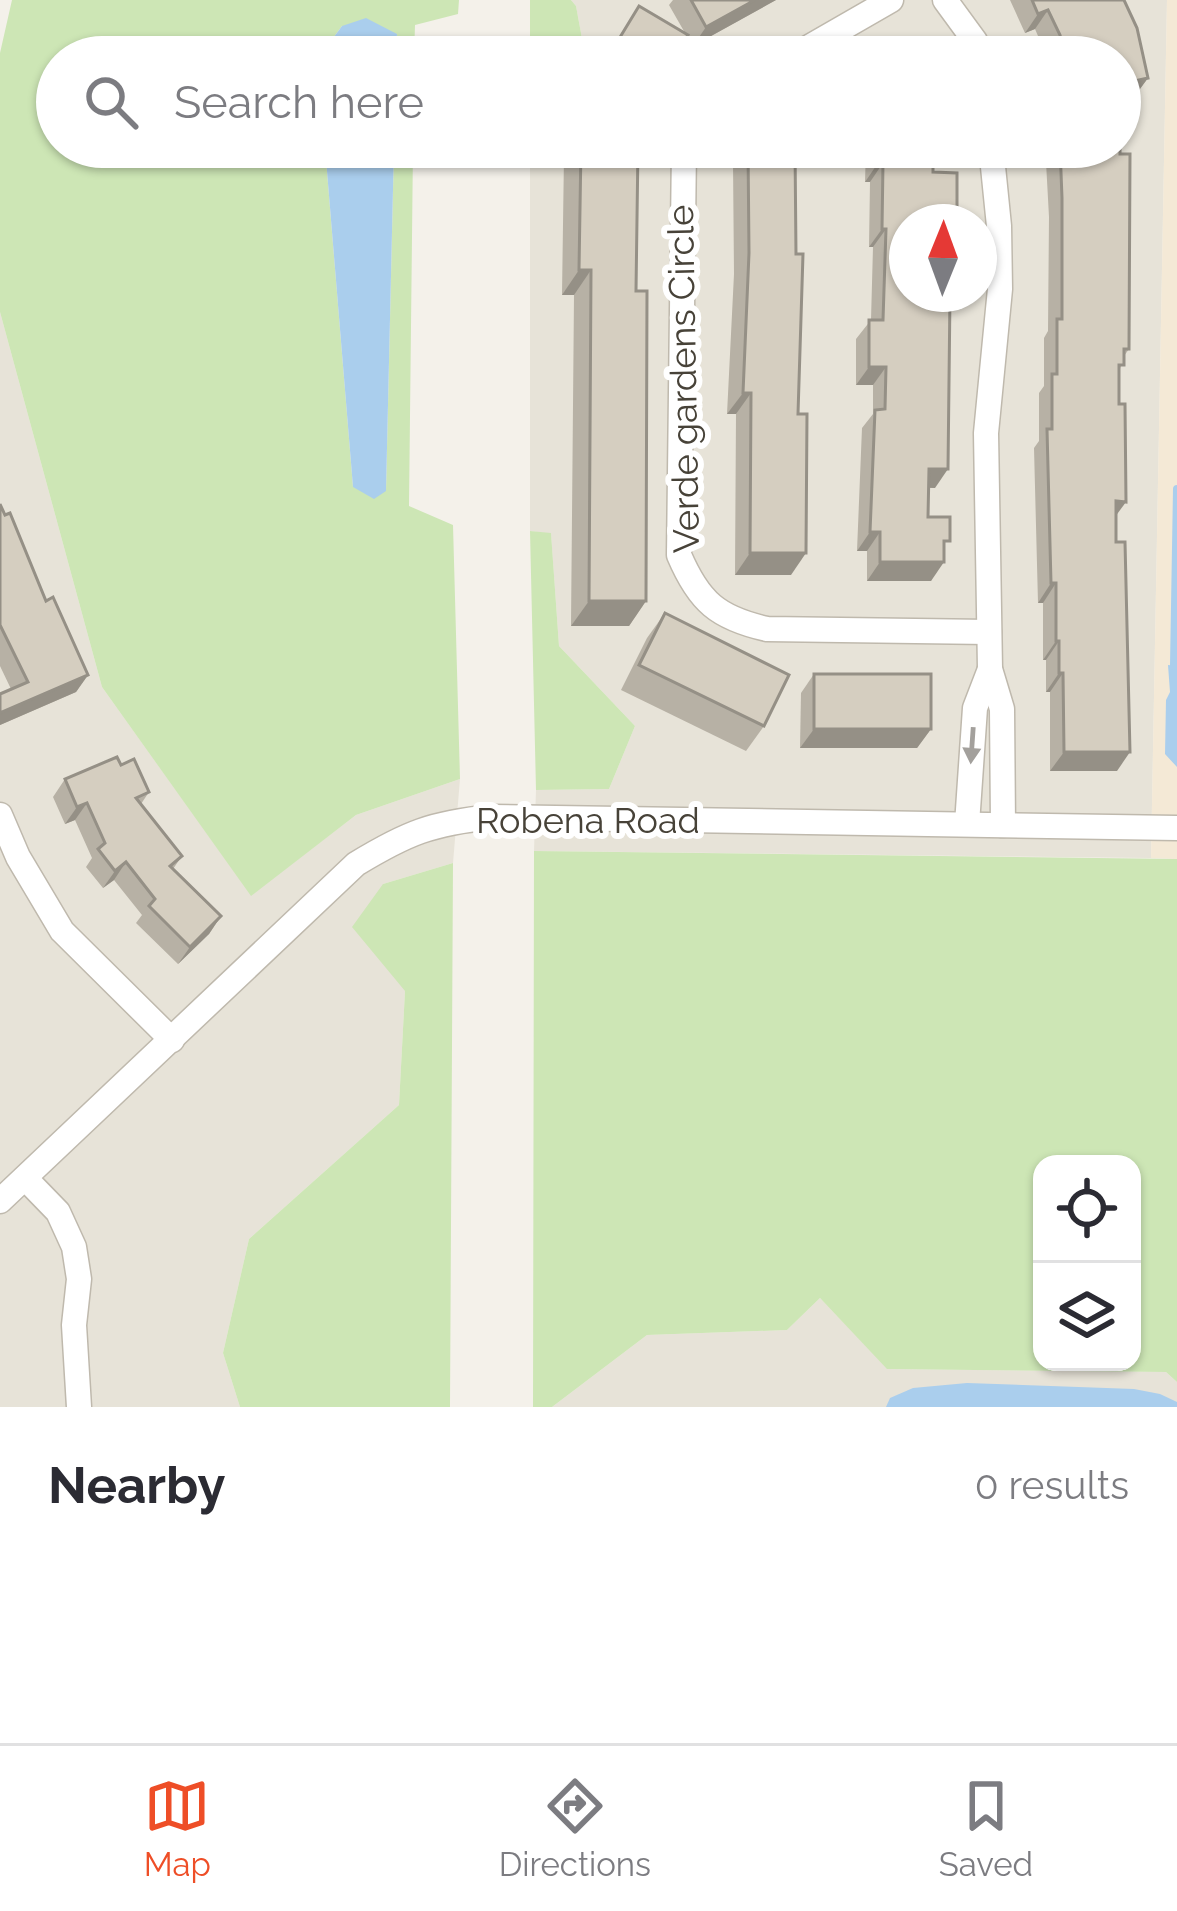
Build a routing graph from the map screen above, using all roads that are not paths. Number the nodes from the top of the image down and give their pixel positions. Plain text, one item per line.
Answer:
1 (892, 0) edge
2 (944, 0) edge
3 (829, 36) edge
4 (971, 36) edge
5 (683, 168) edge
6 (993, 168) edge
7 (989, 632) junction
8 (991, 669) junction
9 (0, 815) edge
10 (967, 824) junction
11 (1004, 825) junction
12 (1177, 828) edge
13 (172, 1040) junction
14 (26, 1179) junction
15 (0, 1202) edge
16 (79, 1407) edge

1 - 3 street
2 - 4 street
5 - 7 street, Verde gardens Circle
6 - 7 street
7 - 8 street
8 -> 10 street
8 - 11 street
9 - 13 street
10 - 11 street, Robena Road
10 - 13 street, Robena Road
11 - 12 street, Robena Road
13 - 14 street, Robena Road
14 - 15 street, Robena Road
14 - 16 street

